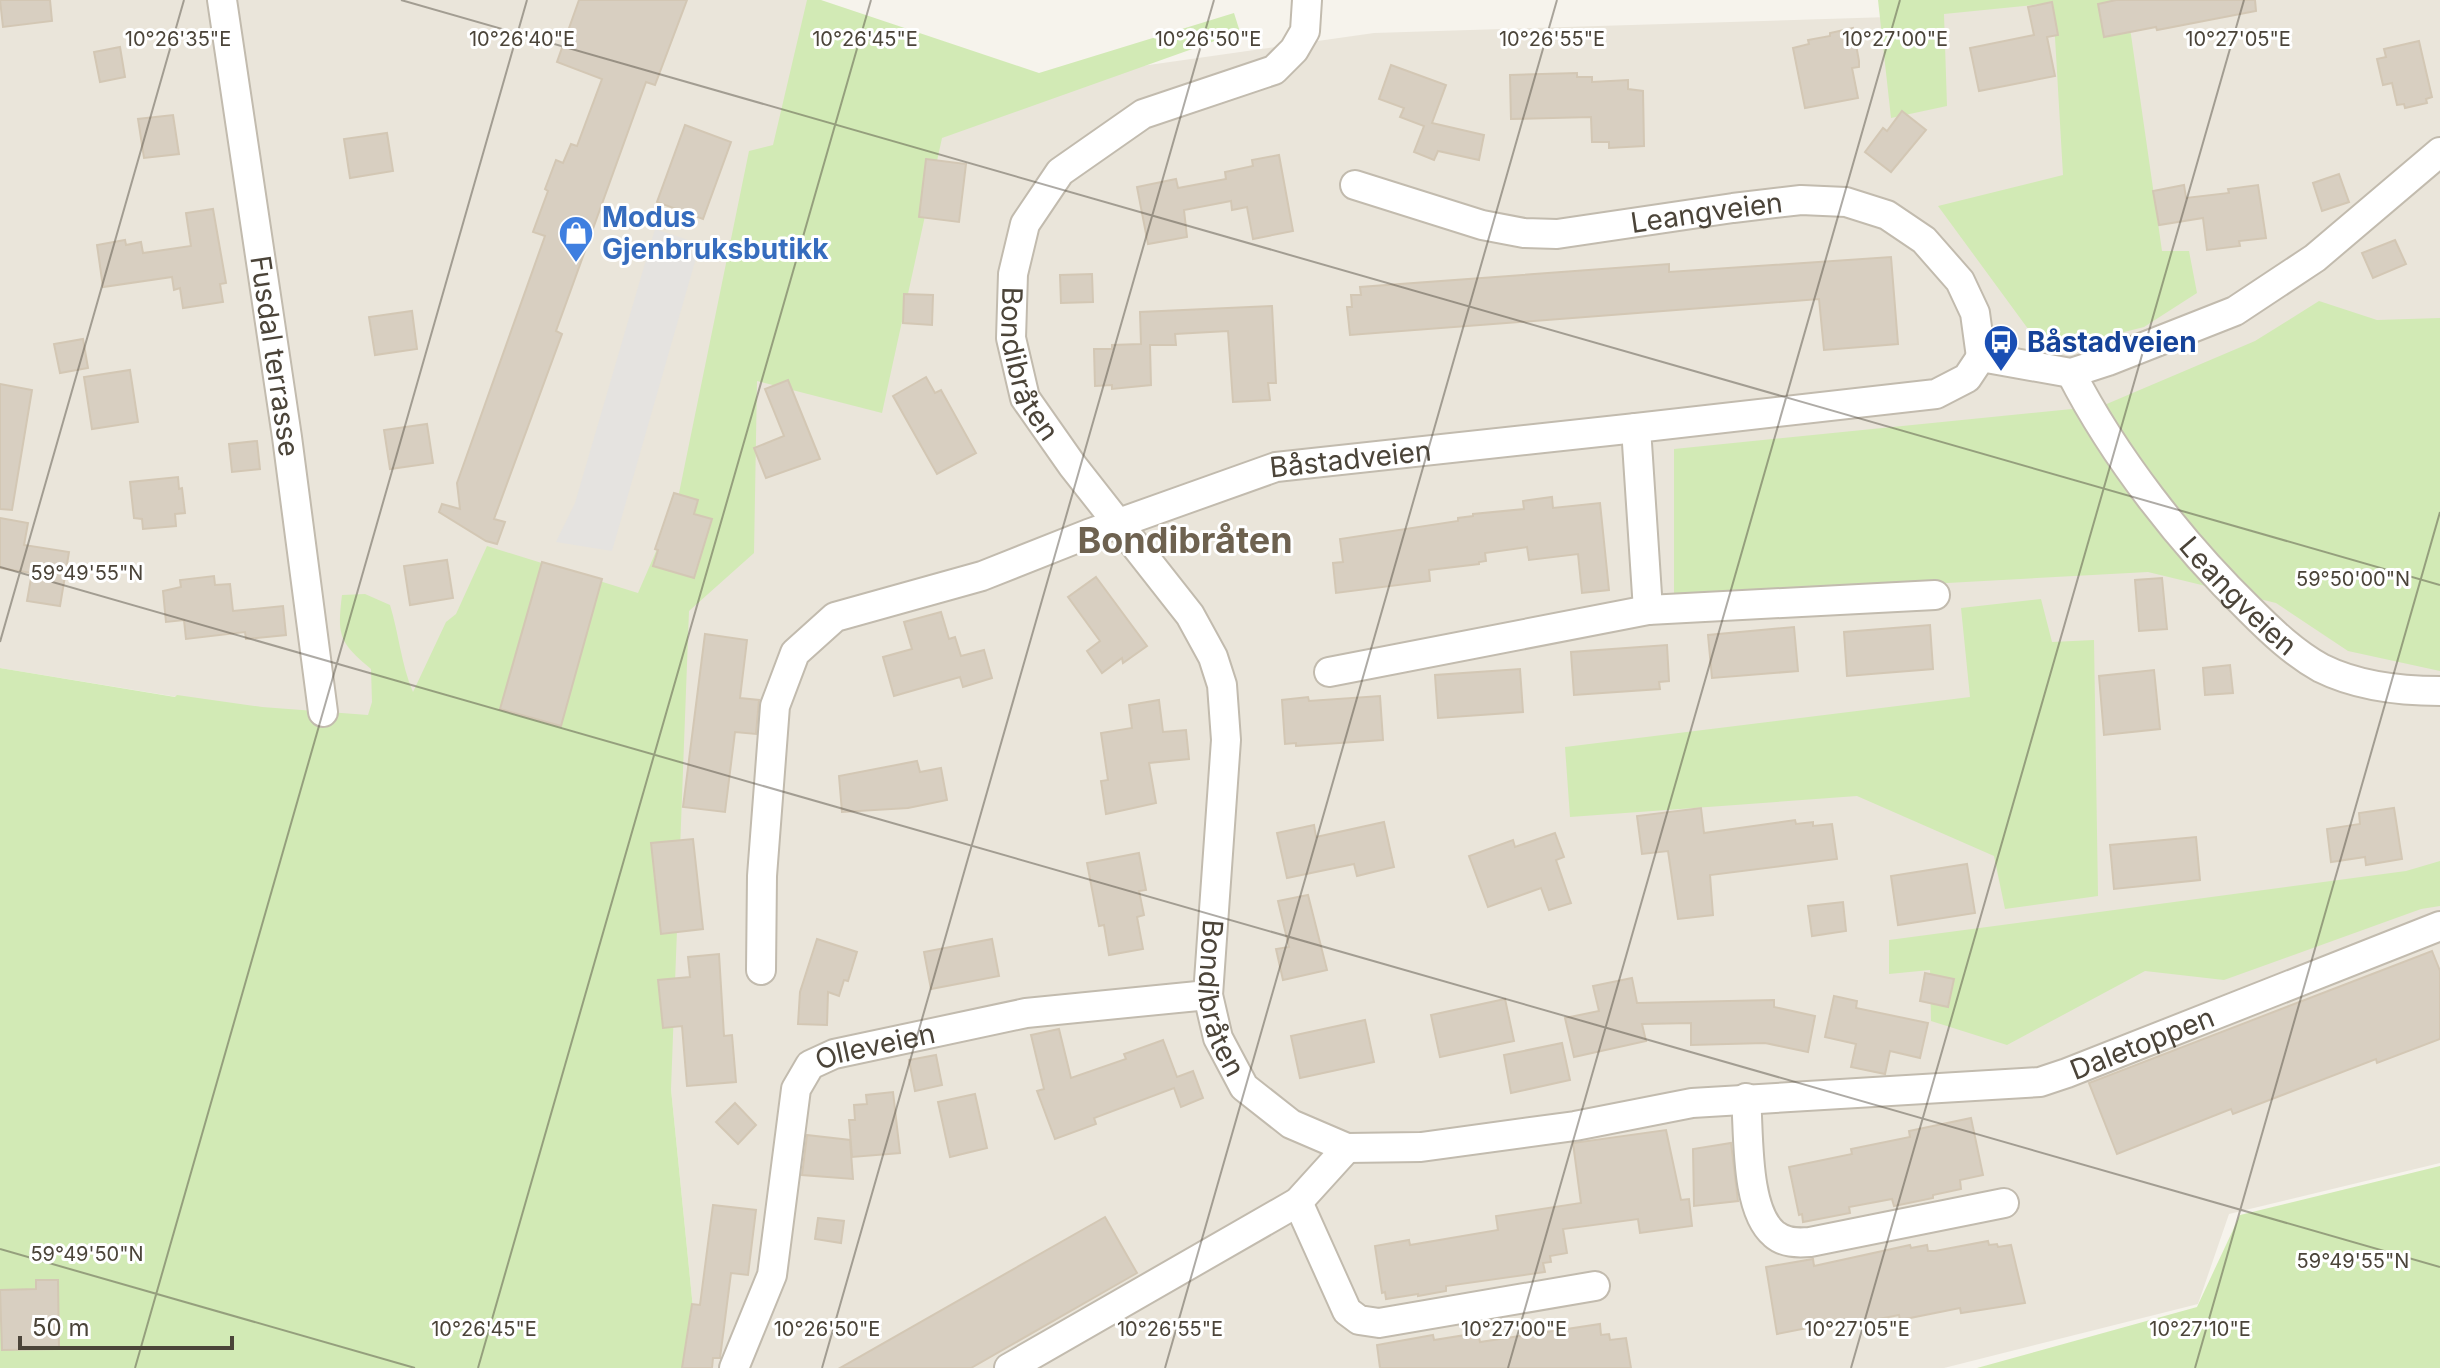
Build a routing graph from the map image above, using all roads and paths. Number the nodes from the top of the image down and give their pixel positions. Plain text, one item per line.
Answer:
1 (222, 0) edge
2 (1307, 0) edge
3 (2440, 152) edge
4 (1355, 185) dead end
5 (1981, 357) junction
6 (2071, 373) junction
7 (1636, 428) junction
8 (1119, 524) junction
9 (1935, 595) dead end
10 (1648, 610) junction
11 (1329, 672) dead end
12 (2440, 691) edge
13 (323, 712) dead end
14 (2440, 926) edge
15 (761, 970) dead end
16 (1208, 995) junction
17 (1829, 1095) joint
18 (1746, 1098) junction
19 (1347, 1148) junction
20 (1298, 1202) junction
21 (2004, 1203) dead end
22 (1595, 1286) dead end
23 (734, 1368) edge
24 (1009, 1368) edge

1 - 13 street, Fusdal terrasse
2 - 8 street, Bondibråten
3 - 6 street
4 - 5 street, Leangveien
5 - 6 street
5 - 7 street, Båstadveien
6 - 12 street, Leangveien
7 - 8 street, Båstadveien
7 - 10 street
8 - 15 street
8 - 16 street, Bondibråten
9 - 10 street
10 - 11 street
14 - 17 street, Daletoppen
16 - 19 street, Bondibråten
16 - 23 street, Olleveien
17 - 18 street, Bondibråten
18 - 19 street, Bondibråten
18 - 21 street
19 - 20 street
20 - 22 street
20 - 24 street

